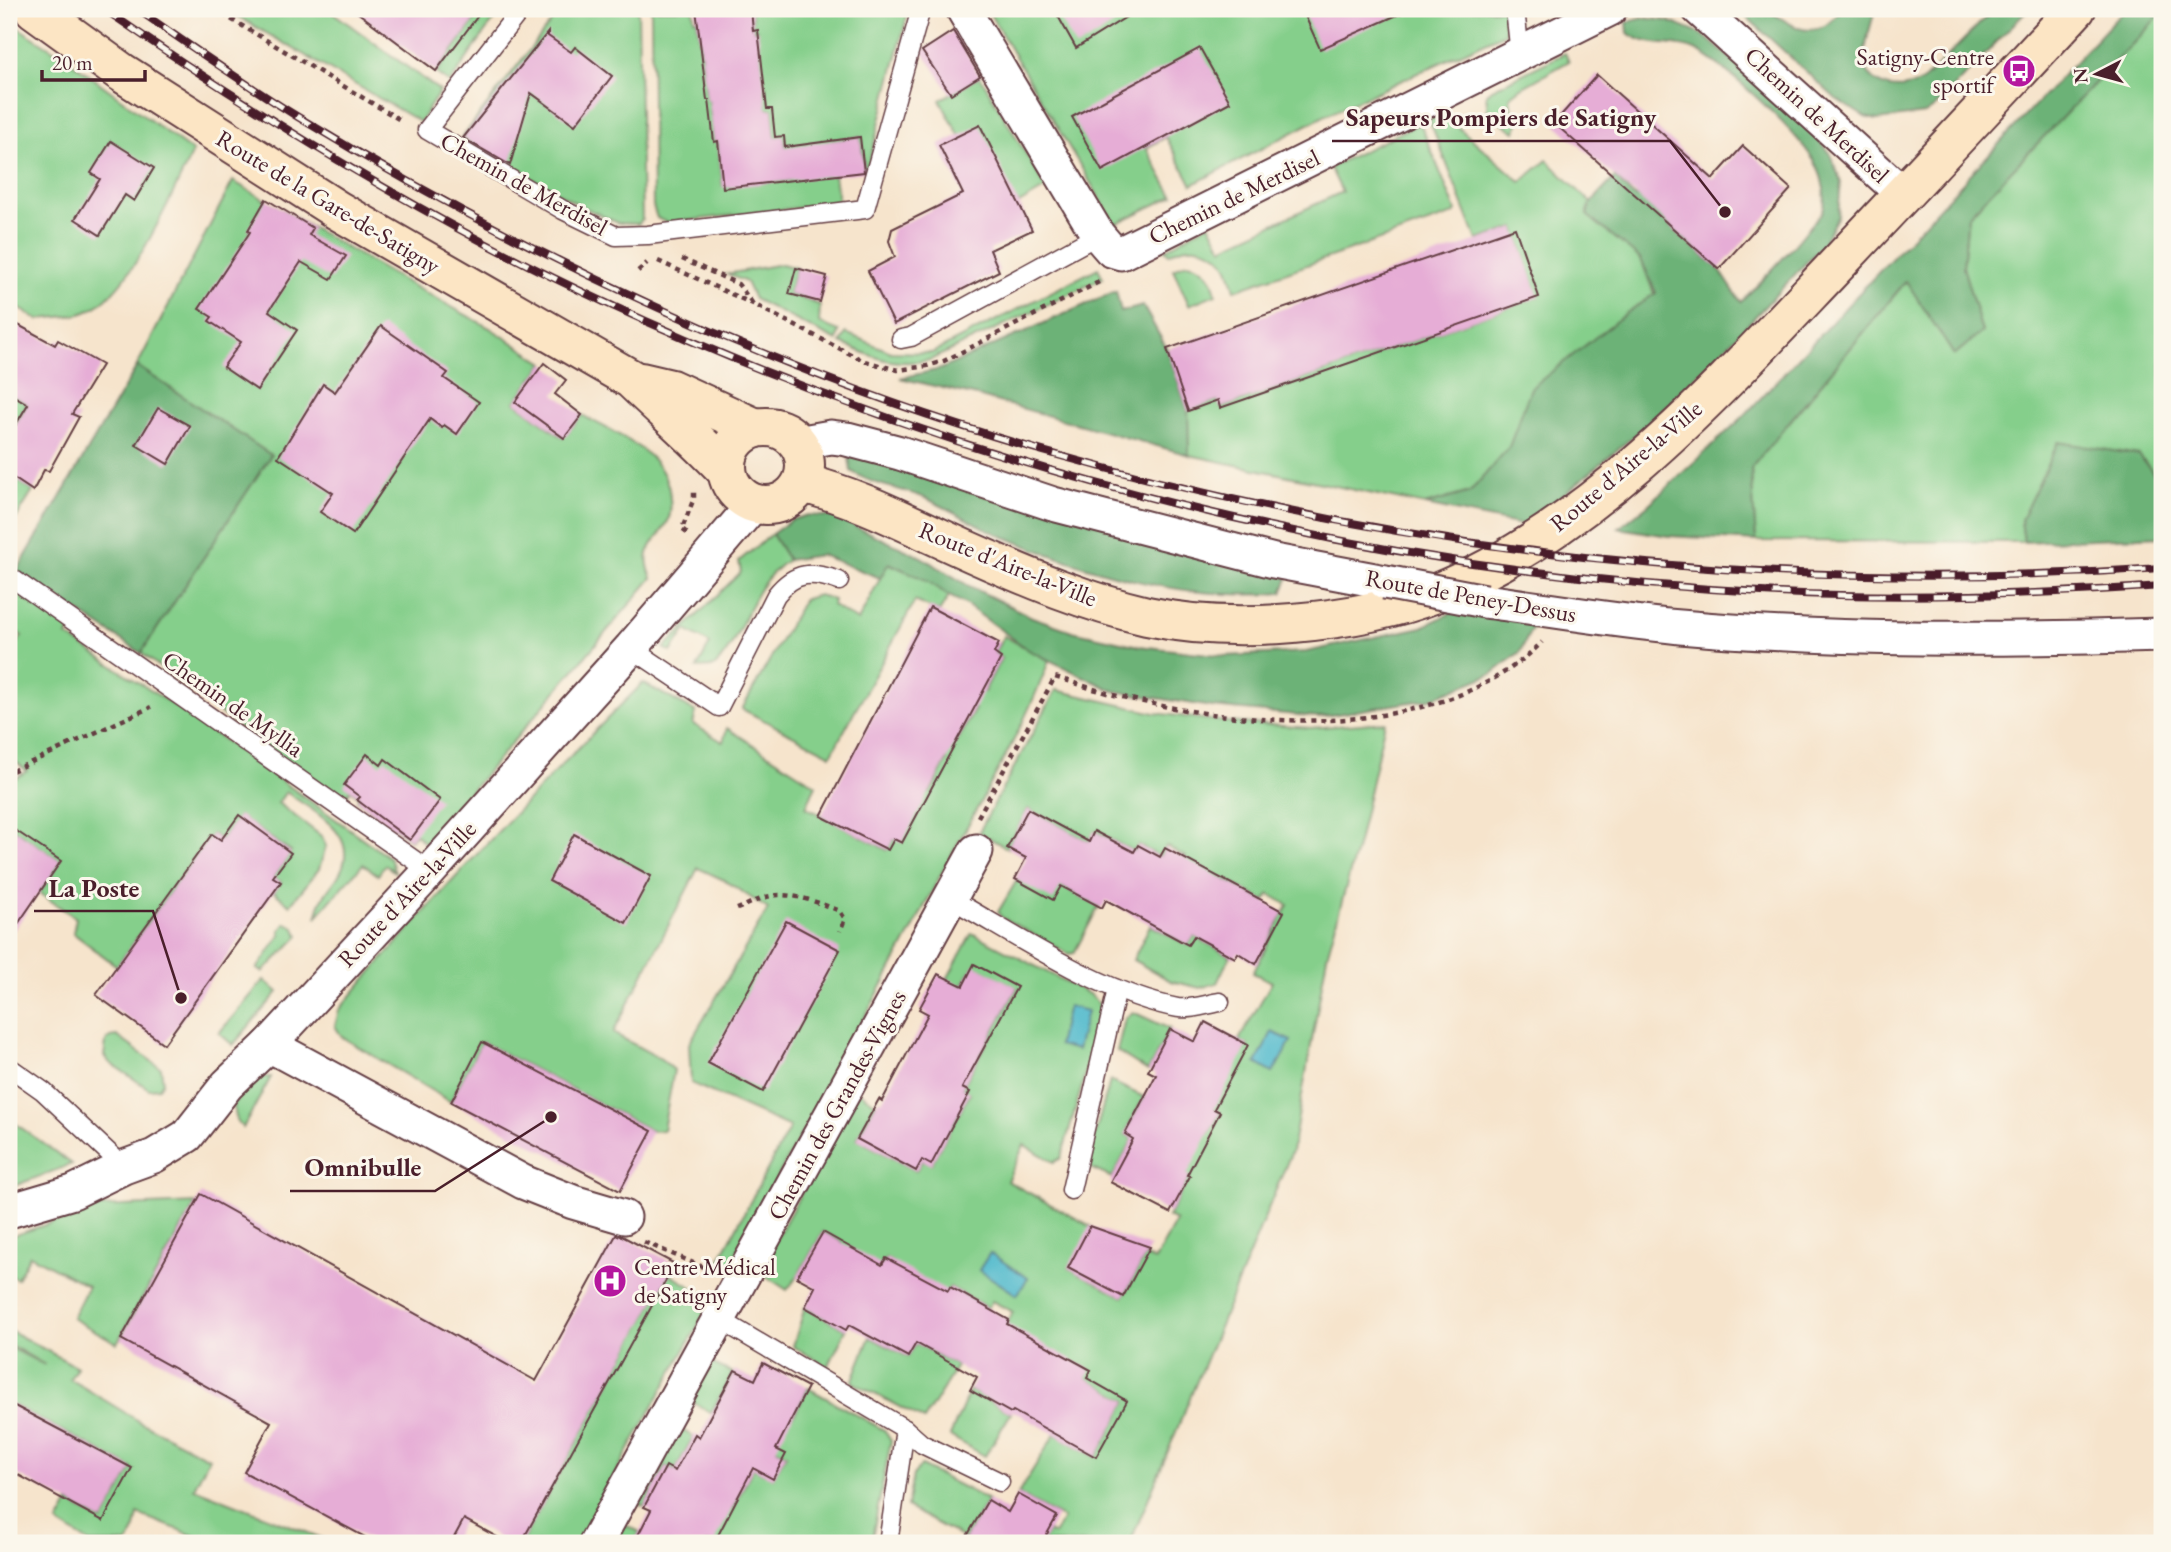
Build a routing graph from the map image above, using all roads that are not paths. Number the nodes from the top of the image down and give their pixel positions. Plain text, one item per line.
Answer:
1 (34, 9) edge
2 (521, 9) edge
3 (921, 9) edge
4 (963, 9) edge
5 (1515, 9) edge
6 (1610, 9) edge
7 (1699, 9) edge
8 (2076, 9) edge
9 (1520, 55) junction
10 (1903, 195) junction
11 (1098, 235) junction
12 (901, 340) dead end
13 (631, 379) junction
14 (756, 428) junction
15 (797, 443) junction
16 (710, 475) junction
17 (802, 482) junction
18 (754, 504) junction
19 (9, 576) edge
20 (839, 581) dead end
21 (2162, 635) edge
22 (631, 648) junction
23 (976, 851) road end
24 (430, 871) junction
25 (951, 899) junction
26 (1117, 989) junction
27 (1220, 1002) dead end
28 (269, 1045) junction
29 (9, 1067) edge
30 (124, 1167) junction
31 (1071, 1190) dead end
32 (9, 1211) edge
33 (624, 1217) road end
34 (719, 1319) junction
35 (905, 1429) junction
36 (1000, 1482) dead end
37 (596, 1543) edge
38 (888, 1543) edge

1 - 13 street, Route de la Gare-de-Satigny
2 - 3 lane, Chemin de Merdisel
4 - 11 street, Chemin de Merdisel
5 - 9 lane
6 - 9 street, Chemin de Merdisel
7 - 10 street, Chemin de Merdisel
8 - 10 street, Route d'Aire-la-Ville
9 - 11 street, Chemin de Merdisel
10 - 17 street, Route d'Aire-la-Ville
11 - 12 lane
13 - 14 street, Route de la Gare-de-Satigny
13 - 16 street, Route de la Gare-de-Satigny
14 - 15 street
14 - 16 street
15 - 17 street
15 - 21 street, Route de Peney-Dessus, bridge
16 - 18 street
17 - 18 street
18 - 22 street, Route d'Aire-la-Ville
19 - 24 lane, Chemin de Myllia
20 - 22 lane
22 - 24 street, Route d'Aire-la-Ville
23 - 25 street, Chemin des Grandes-Vignes
24 - 28 street, Route d'Aire-la-Ville
25 - 26 lane
25 - 34 street, Chemin des Grandes-Vignes
26 - 27 lane
26 - 31 lane
28 - 30 street, Route d'Aire-la-Ville
28 - 33 street
29 - 30 lane
30 - 32 street, Route d'Aire-la-Ville
34 - 35 lane
34 - 37 street, Chemin des Grandes-Vignes
35 - 36 lane
35 - 38 lane

